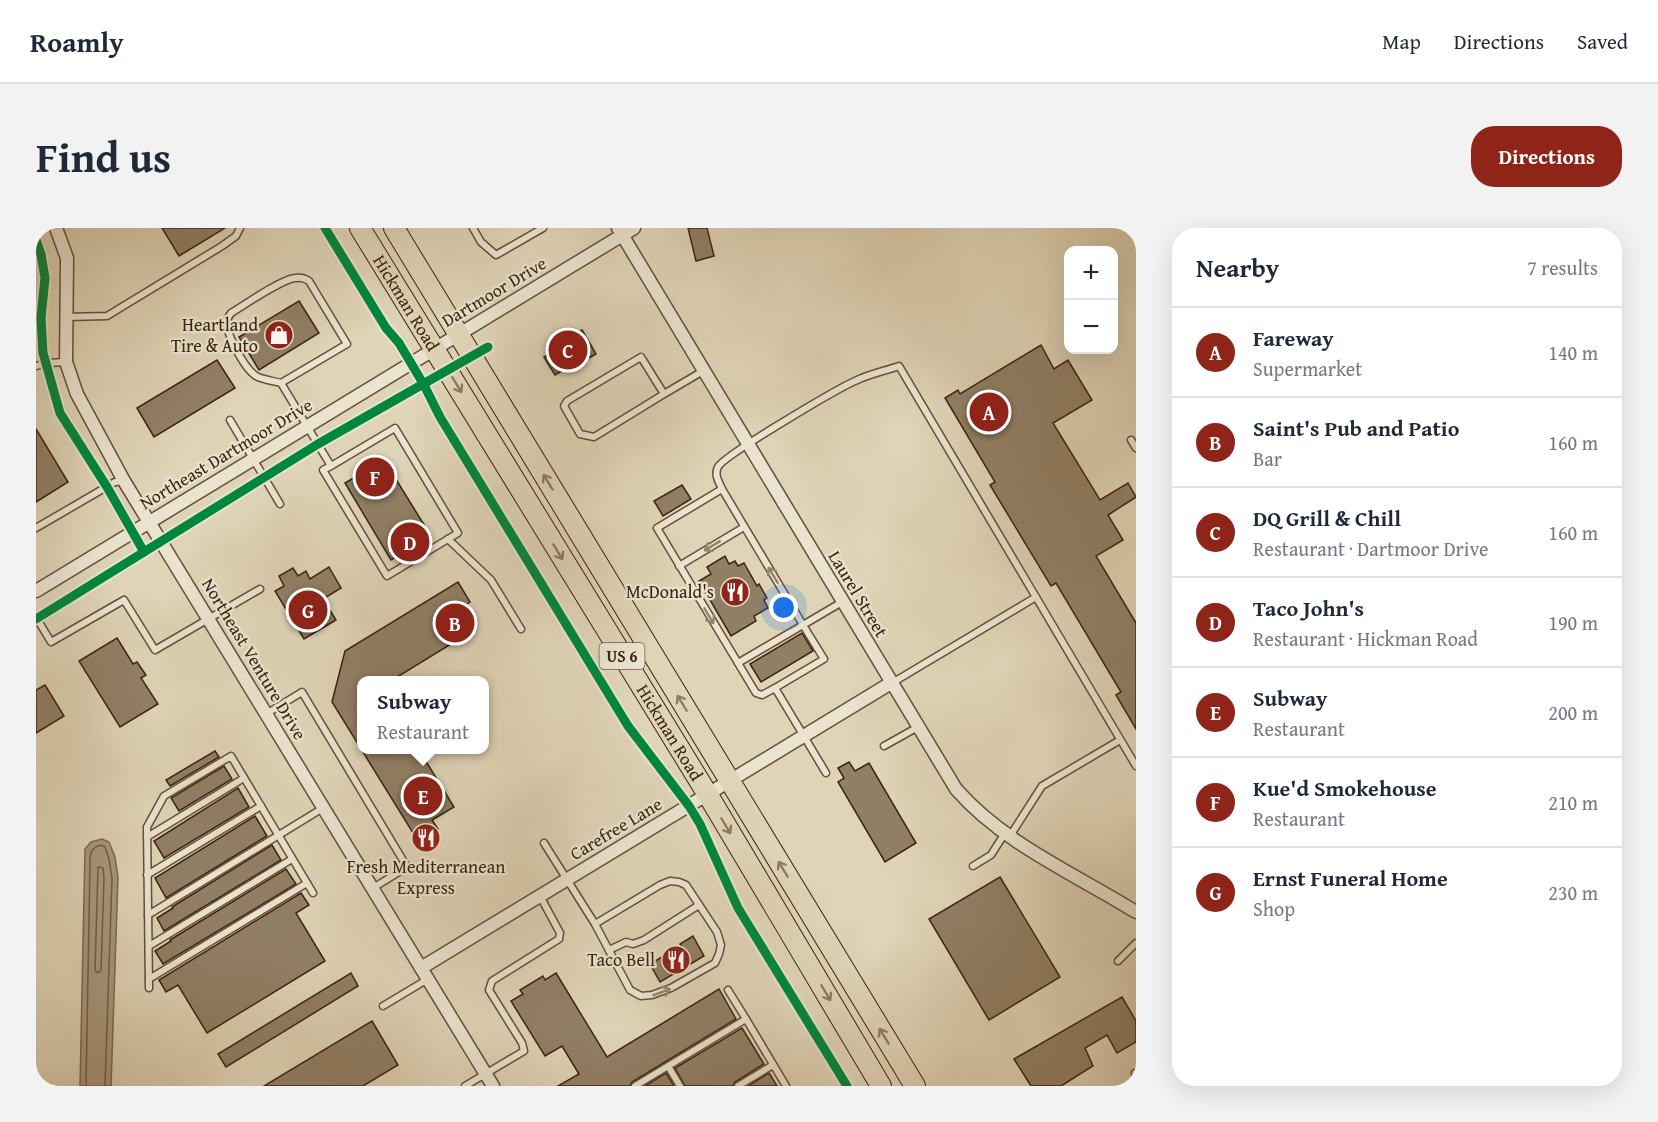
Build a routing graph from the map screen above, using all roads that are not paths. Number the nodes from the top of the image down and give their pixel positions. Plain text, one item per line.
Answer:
1 (56, 228) edge
2 (240, 228) edge
3 (360, 228) edge
4 (394, 228) edge
5 (473, 228) edge
6 (543, 228) edge
7 (634, 228) edge
8 (620, 232) edge
9 (65, 317) junction
10 (459, 334) junction
11 (435, 349) junction
12 (66, 362) junction
13 (36, 366) edge
14 (703, 371) junction
15 (281, 383) junction
16 (664, 394) junction
17 (230, 420) dead end
18 (307, 426) junction
19 (1131, 440) dead end
20 (747, 445) junction
21 (1136, 448) edge
22 (253, 458) junction
23 (331, 466) junction
24 (124, 481) junction
25 (722, 489) junction
26 (280, 504) dead end
27 (149, 522) junction
28 (744, 527) junction
29 (36, 528) edge
30 (448, 539) junction
31 (679, 566) junction
32 (260, 589) dead end
33 (36, 591) edge
34 (1036, 597) junction
35 (842, 602) junction
36 (36, 617) edge
37 (208, 619) junction
38 (803, 625) junction
39 (521, 629) dead end
40 (738, 663) junction
41 (891, 683) junction
42 (775, 688) junction
43 (266, 714) junction
44 (918, 727) junction
45 (804, 736) junction
46 (1120, 740) junction
47 (885, 746) dead end
48 (1136, 766) edge
49 (826, 773) dead end
50 (244, 778) junction
51 (729, 781) junction
52 (708, 795) junction
53 (261, 806) junction
54 (323, 808) junction
55 (278, 835) junction
56 (1007, 835) junction
57 (147, 837) junction
58 (544, 843) dead end
59 (292, 859) junction
60 (973, 866) dead end
61 (147, 875) junction
62 (567, 880) junction
63 (307, 884) junction
64 (372, 888) junction
65 (313, 893) dead end
66 (540, 896) junction
67 (699, 905) junction
68 (1136, 912) edge
69 (148, 915) junction
70 (595, 924) junction
71 (1136, 943) edge
72 (149, 946) junction
73 (609, 950) junction
74 (1118, 961) dead end
75 (421, 968) junction
76 (149, 979) junction
77 (428, 979) junction
78 (149, 988) dead end
79 (728, 990) dead end
80 (383, 1006) dead end
81 (746, 1019) junction
82 (773, 1065) junction
83 (668, 1066) junction
84 (485, 1074) junction
85 (465, 1086) edge
86 (493, 1086) edge
87 (635, 1086) edge
88 (680, 1086) edge
89 (738, 1086) edge
90 (786, 1086) edge
91 (881, 1086) edge
92 (915, 1086) edge

1 - 9 street, Northeast Venture Drive
2 - 9 lane
3 - 11 highway, Hickman Road / US 6
4 - 10 highway, Hickman Road / US 6
5 - 6 lane
7 - 8 street, Dartmoor Drive
8 - 10 street, Dartmoor Drive
8 - 14 street, Laurel Street
9 - 12 street, Northeast Venture Drive
10 - 11 street, Dartmoor Drive
51 -> 10 highway, Hickman Road / US 6
11 - 18 street, Northeast Dartmoor Drive
11 -> 52 highway, Hickman Road / US 6
12 - 13 lane
12 - 24 street, Northeast Venture Drive
14 - 16 lane
14 - 20 street, Laurel Street
15 - 15 lane
15 - 18 lane
16 - 16 lane
17 - 22 lane
18 - 22 street, Northeast Dartmoor Drive
18 - 23 lane
19 - 21 lane
20 - 25 lane
20 - 34 lane
20 - 35 street, Laurel Street
22 - 26 lane
22 - 27 street, Northeast Dartmoor Drive
23 - 30 lane
23 - 30 lane
24 - 27 street, Northeast Venture Drive
24 - 29 lane
25 - 28 lane
25 - 31 lane
27 - 33 street, Northeast Dartmoor Drive
27 - 37 street, Northeast Venture Drive
28 -> 31 lane
38 -> 28 lane
30 - 39 lane
31 -> 40 lane
32 - 37 lane
34 - 41 lane
34 - 46 lane
35 - 38 lane
35 - 41 street, Laurel Street
36 - 37 lane
37 - 43 street, Northeast Venture Drive
38 - 40 lane
38 - 42 lane
40 - 42 lane
41 - 44 street, Laurel Street
41 - 45 street, Carefree Lane
42 - 45 lane
43 - 54 street, Northeast Venture Drive
43 - 64 lane
44 - 47 lane
44 - 56 street, Laurel Street
45 - 49 lane
45 - 51 street, Carefree Lane
46 - 48 lane
46 - 56 lane
50 - 53 lane
50 - 57 lane
50 - 57 lane
51 - 52 street, Carefree Lane
92 -> 51 highway, Hickman Road / US 6
52 - 62 street, Carefree Lane
52 -> 91 highway, Hickman Road / US 6
53 - 55 lane
53 - 61 lane
54 - 55 lane
54 - 64 street, Northeast Venture Drive
55 - 59 lane
55 - 69 lane
56 - 60 lane
56 - 68 street, Laurel Street
57 - 61 lane
58 - 62 lane
59 - 63 lane
59 - 72 lane
61 - 69 lane
62 - 66 street, Carefree Lane
62 - 70 lane
63 - 65 lane
63 - 76 lane
64 - 75 street, Northeast Venture Drive
66 - 75 street, Carefree Lane
66 - 84 lane
67 - 70 lane
67 - 73 lane
73 -> 67 lane
69 - 72 lane
70 - 73 lane
71 - 74 lane
72 - 76 lane
75 - 77 street, Northeast Venture Drive
76 - 78 lane
77 - 80 lane
77 - 84 street, Northeast Venture Drive
79 - 81 lane
81 - 82 lane
81 - 83 lane
82 - 89 lane
82 - 90 lane
83 - 87 lane
83 - 88 lane
84 - 85 lane
84 - 86 street, Northeast Venture Drive

